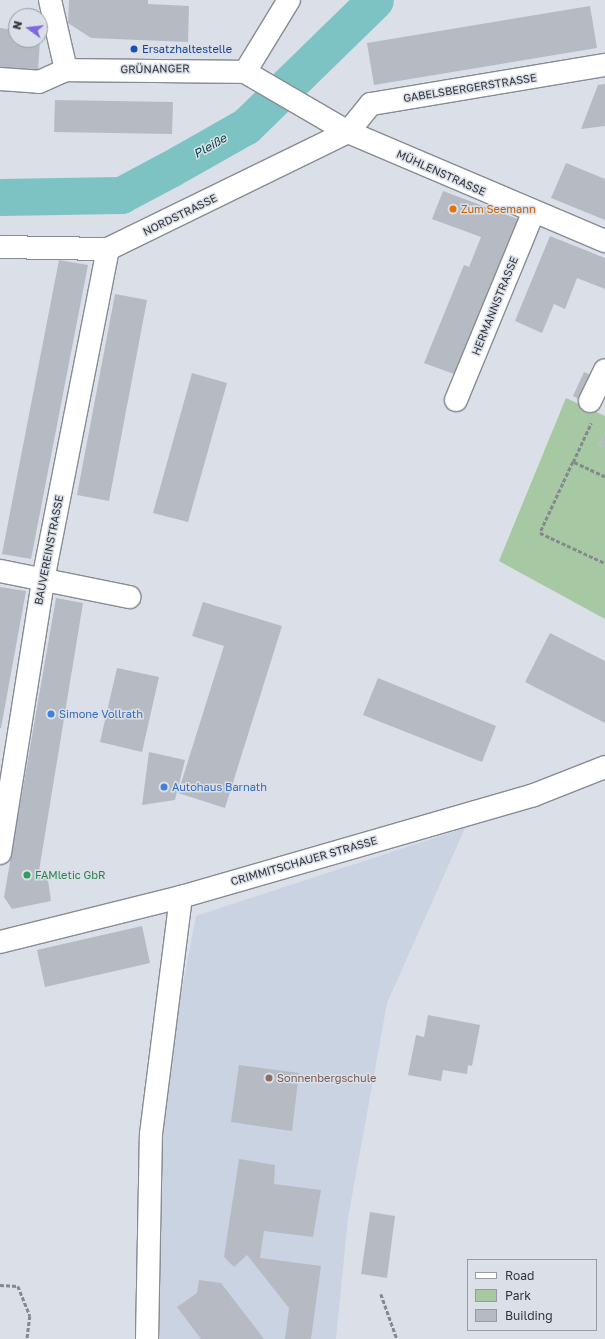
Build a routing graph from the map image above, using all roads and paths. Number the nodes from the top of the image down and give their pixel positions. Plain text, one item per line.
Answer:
1 (50, 0) edge
2 (289, 0) edge
3 (605, 66) edge
4 (66, 70) junction
5 (254, 77) junction
6 (0, 79) edge
7 (348, 132) junction
8 (533, 213) junction
9 (605, 241) edge
10 (0, 247) edge
11 (108, 249) junction
12 (605, 370) edge
13 (456, 400) dead end
14 (590, 401) joint
15 (573, 462) junction
16 (605, 477) edge
17 (605, 564) edge
18 (0, 571) edge
19 (43, 580) junction
20 (129, 597) dead end
21 (605, 767) edge
22 (0, 854) edge
23 (181, 897) junction
24 (0, 942) edge
25 (0, 1285) edge
26 (381, 1294) dead end
27 (27, 1339) edge
28 (147, 1339) edge
29 (397, 1339) edge

1 - 4 street
2 - 5 street
3 - 7 street, GABELSBERGERSTRASSE
4 - 5 street, GRÜNANGER
4 - 6 street, GRÜNANGER
5 - 7 street, MÜHLENSTRASSE
7 - 8 street, MÜHLENSTRASSE
7 - 11 street, NORDSTRASSE
8 - 9 street, MÜHLENSTRASSE
8 - 13 street, HERMANNSTRASSE
10 - 11 street, NORDSTRASSE
11 - 19 street, BAUVEREINSTRASSE
12 - 14 street
14 - 15 path
15 - 16 path
15 - 17 path
18 - 19 street
19 - 20 street
19 - 22 street, BAUVEREINSTRASSE
21 - 23 street, CRIMMITSCHAUER STRASSE
23 - 24 street, CRIMMITSCHAUER STRASSE
23 - 28 street
25 - 27 path
26 - 29 path

